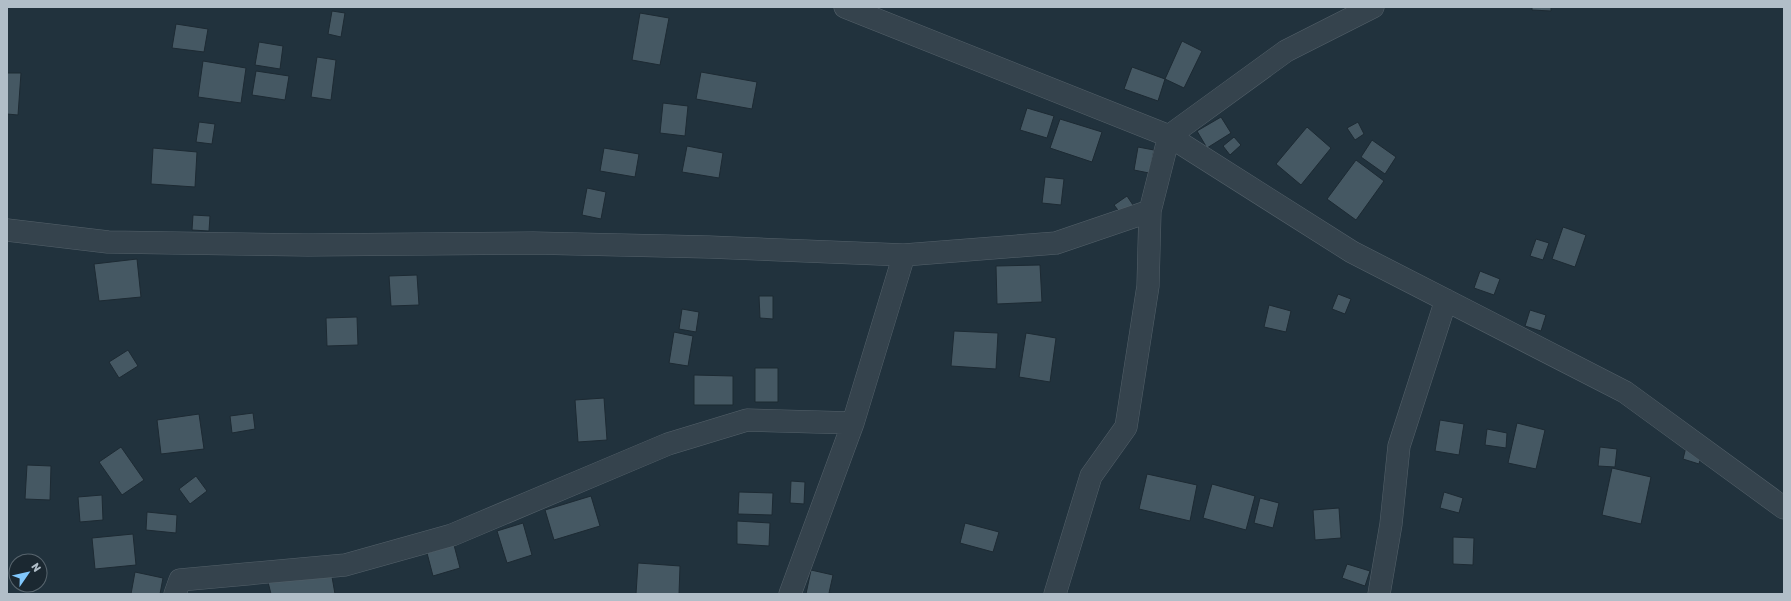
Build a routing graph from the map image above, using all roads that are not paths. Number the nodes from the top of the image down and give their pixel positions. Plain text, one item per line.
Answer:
1 (845, 7) edge
2 (1373, 7) edge
3 (1169, 136) junction
4 (1150, 211) junction
5 (7, 230) edge
6 (904, 255) junction
7 (1446, 300) junction
8 (853, 423) junction
9 (1784, 508) edge
10 (175, 594) edge
11 (790, 594) edge
12 (1055, 594) edge
13 (1379, 594) edge

1 - 3 street
2 - 3 street
3 - 4 street
3 - 7 street
4 - 6 street
4 - 12 street
5 - 6 street
6 - 8 street
7 - 9 street
7 - 13 street
8 - 10 street
8 - 11 street

